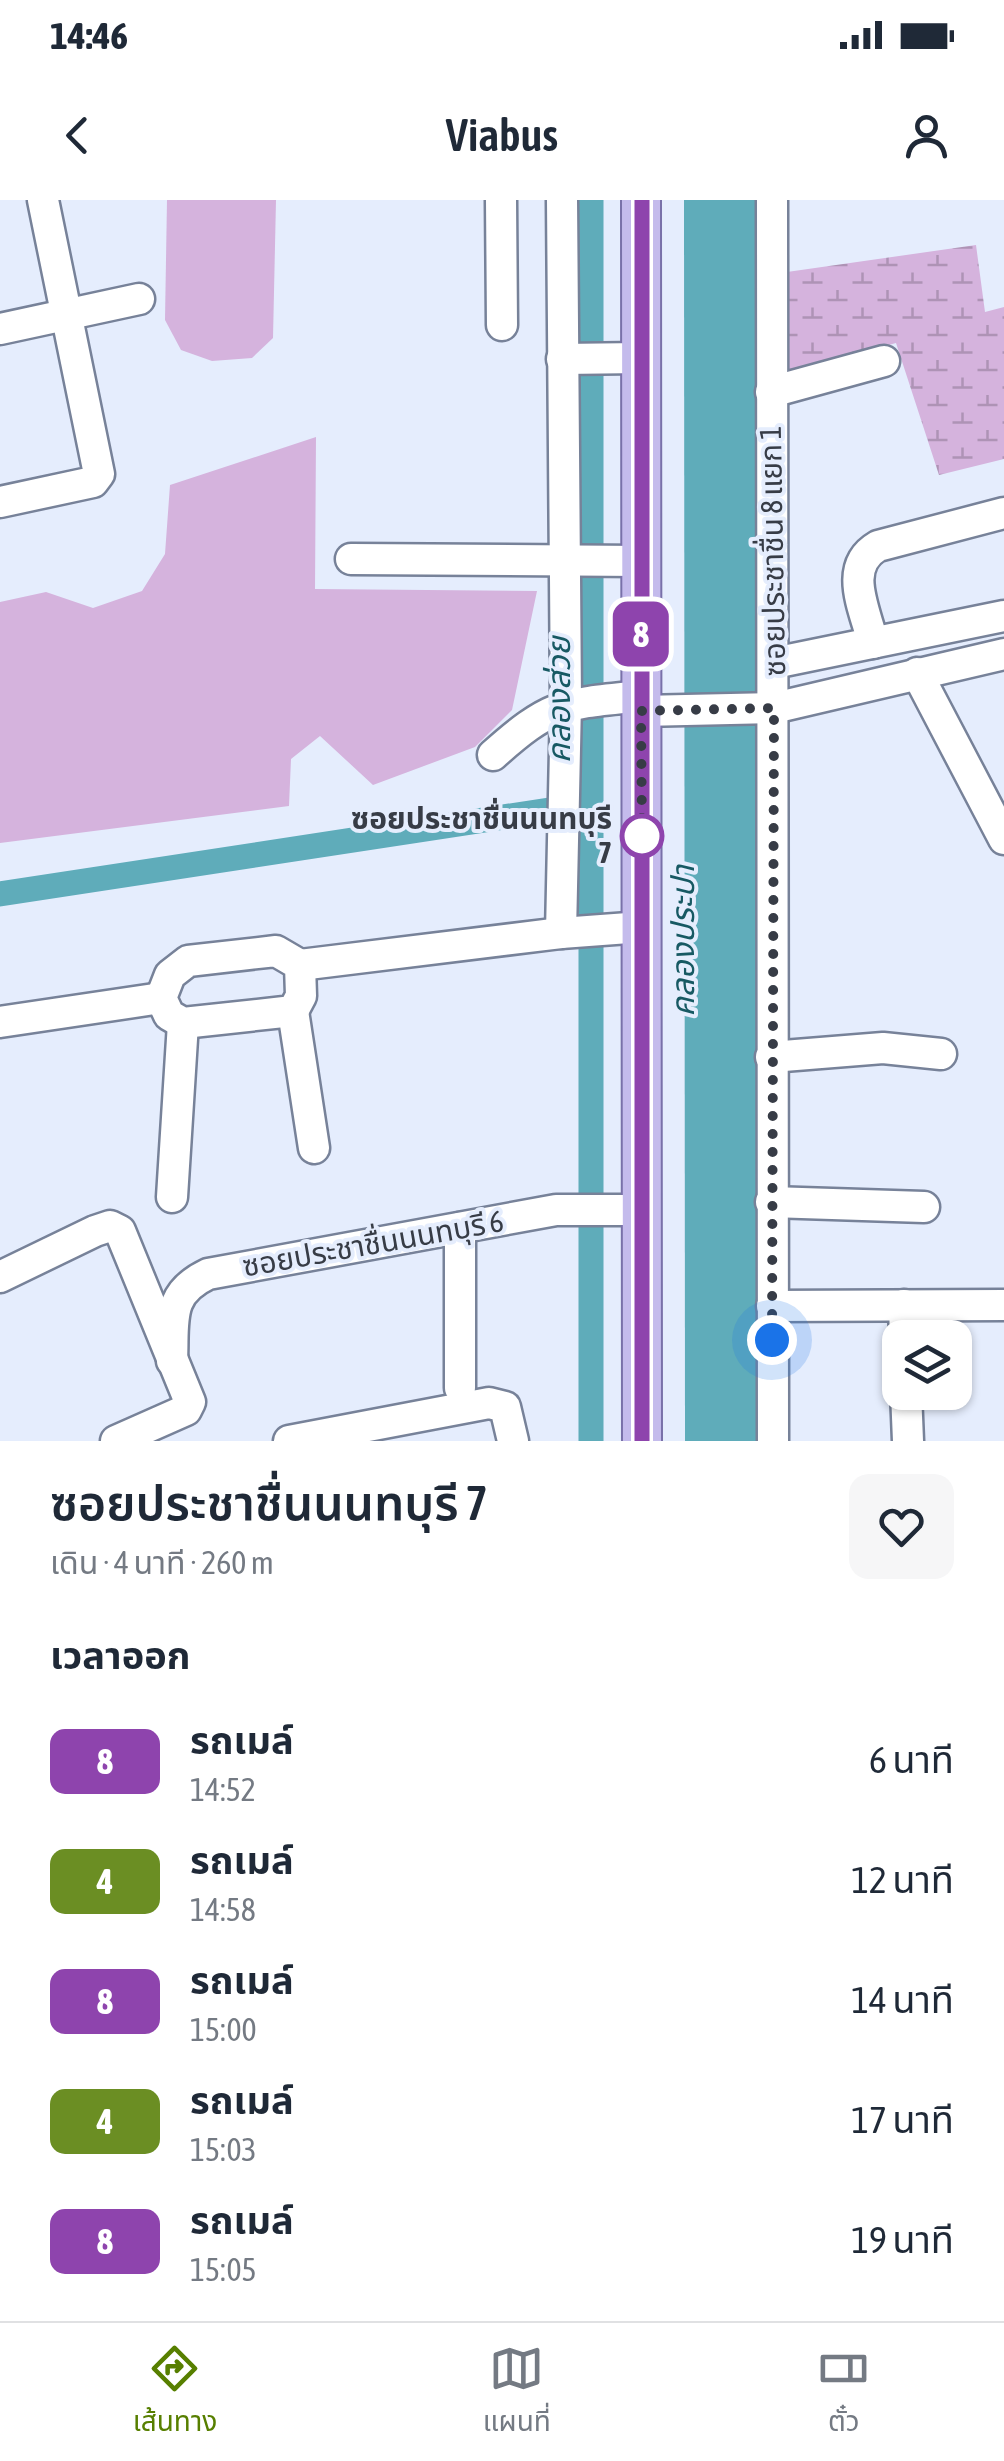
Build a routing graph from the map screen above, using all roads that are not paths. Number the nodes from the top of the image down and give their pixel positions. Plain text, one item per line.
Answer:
1 (43, 200) edge
2 (501, 200) edge
3 (562, 200) edge
4 (642, 200) edge
5 (772, 200) edge
6 (138, 299) dead end
7 (66, 314) junction
8 (502, 325) dead end
9 (0, 328) edge
10 (624, 358) junction
11 (568, 359) junction
12 (884, 361) dead end
13 (771, 392) junction
14 (0, 502) edge
15 (1004, 513) edge
16 (351, 560) dead end
17 (570, 561) junction
18 (627, 562) junction
19 (1004, 616) edge
20 (874, 644) junction
21 (1004, 654) edge
22 (774, 664) junction
23 (917, 674) junction
24 (571, 702) junction
25 (641, 704) junction
26 (772, 708) junction
27 (493, 755) dead end
28 (1004, 839) edge
29 (625, 929) junction
30 (567, 932) junction
31 (300, 965) junction
32 (161, 998) junction
33 (292, 1011) junction
34 (0, 1022) edge
35 (183, 1023) junction
36 (941, 1054) dead end
37 (771, 1057) junction
38 (314, 1148) dead end
39 (172, 1198) dead end
40 (771, 1202) junction
41 (924, 1207) dead end
42 (626, 1210) junction
43 (460, 1228) junction
44 (0, 1277) edge
45 (1004, 1304) edge
46 (904, 1305) junction
47 (772, 1306) junction
48 (904, 1320) edge
49 (172, 1361) junction
50 (460, 1388) dead end
51 (907, 1410) edge
52 (116, 1441) edge
53 (290, 1441) edge
54 (513, 1441) edge
55 (642, 1441) edge
56 (772, 1441) edge
57 (908, 1441) edge

1 - 7 street
2 - 8 street
3 - 11 street
4 - 10 main road
5 - 13 street, ซอยประชาชื่น 8 แยก 1
6 - 7 street
7 - 9 street
7 - 14 street
10 - 11 street
10 - 18 main road
11 - 17 street
12 - 13 street
13 - 22 street, ซอยประชาชื่น 8 แยก 1
15 - 20 street
16 - 17 street
17 - 18 street
17 - 24 street
18 - 25 main road
19 - 20 street
20 - 22 street
21 - 23 street
22 - 26 street, ซอยประชาชื่น 8 แยก 1
23 - 26 street
23 - 28 street
24 - 25 street
24 - 27 street
24 - 30 street
25 - 26 street
25 - 29 main road
26 - 37 street, ซอยประชาชื่น 8 แยก 1
29 - 30 street
29 - 42 main road
30 - 31 street
31 - 32 street
31 - 33 street
32 - 34 street
32 - 35 street
33 - 35 street
33 - 38 street
35 - 39 street
36 - 37 street
37 - 40 street, ซอยประชาชื่น 8 แยก 1
40 - 41 street
40 - 47 street, ซอยประชาชื่น 8 แยก 1
42 - 43 street, ซอยประชาชื่นนนทบุรี 6
42 - 55 main road
43 - 49 street, ซอยประชาชื่นนนทบุรี 6
43 - 50 street
44 - 49 street
45 - 46 street
46 - 47 street
46 - 48 street
47 - 56 street, ซอยประชาชื่น 8 แยก 1
49 - 52 street
51 - 57 street
53 - 54 street

